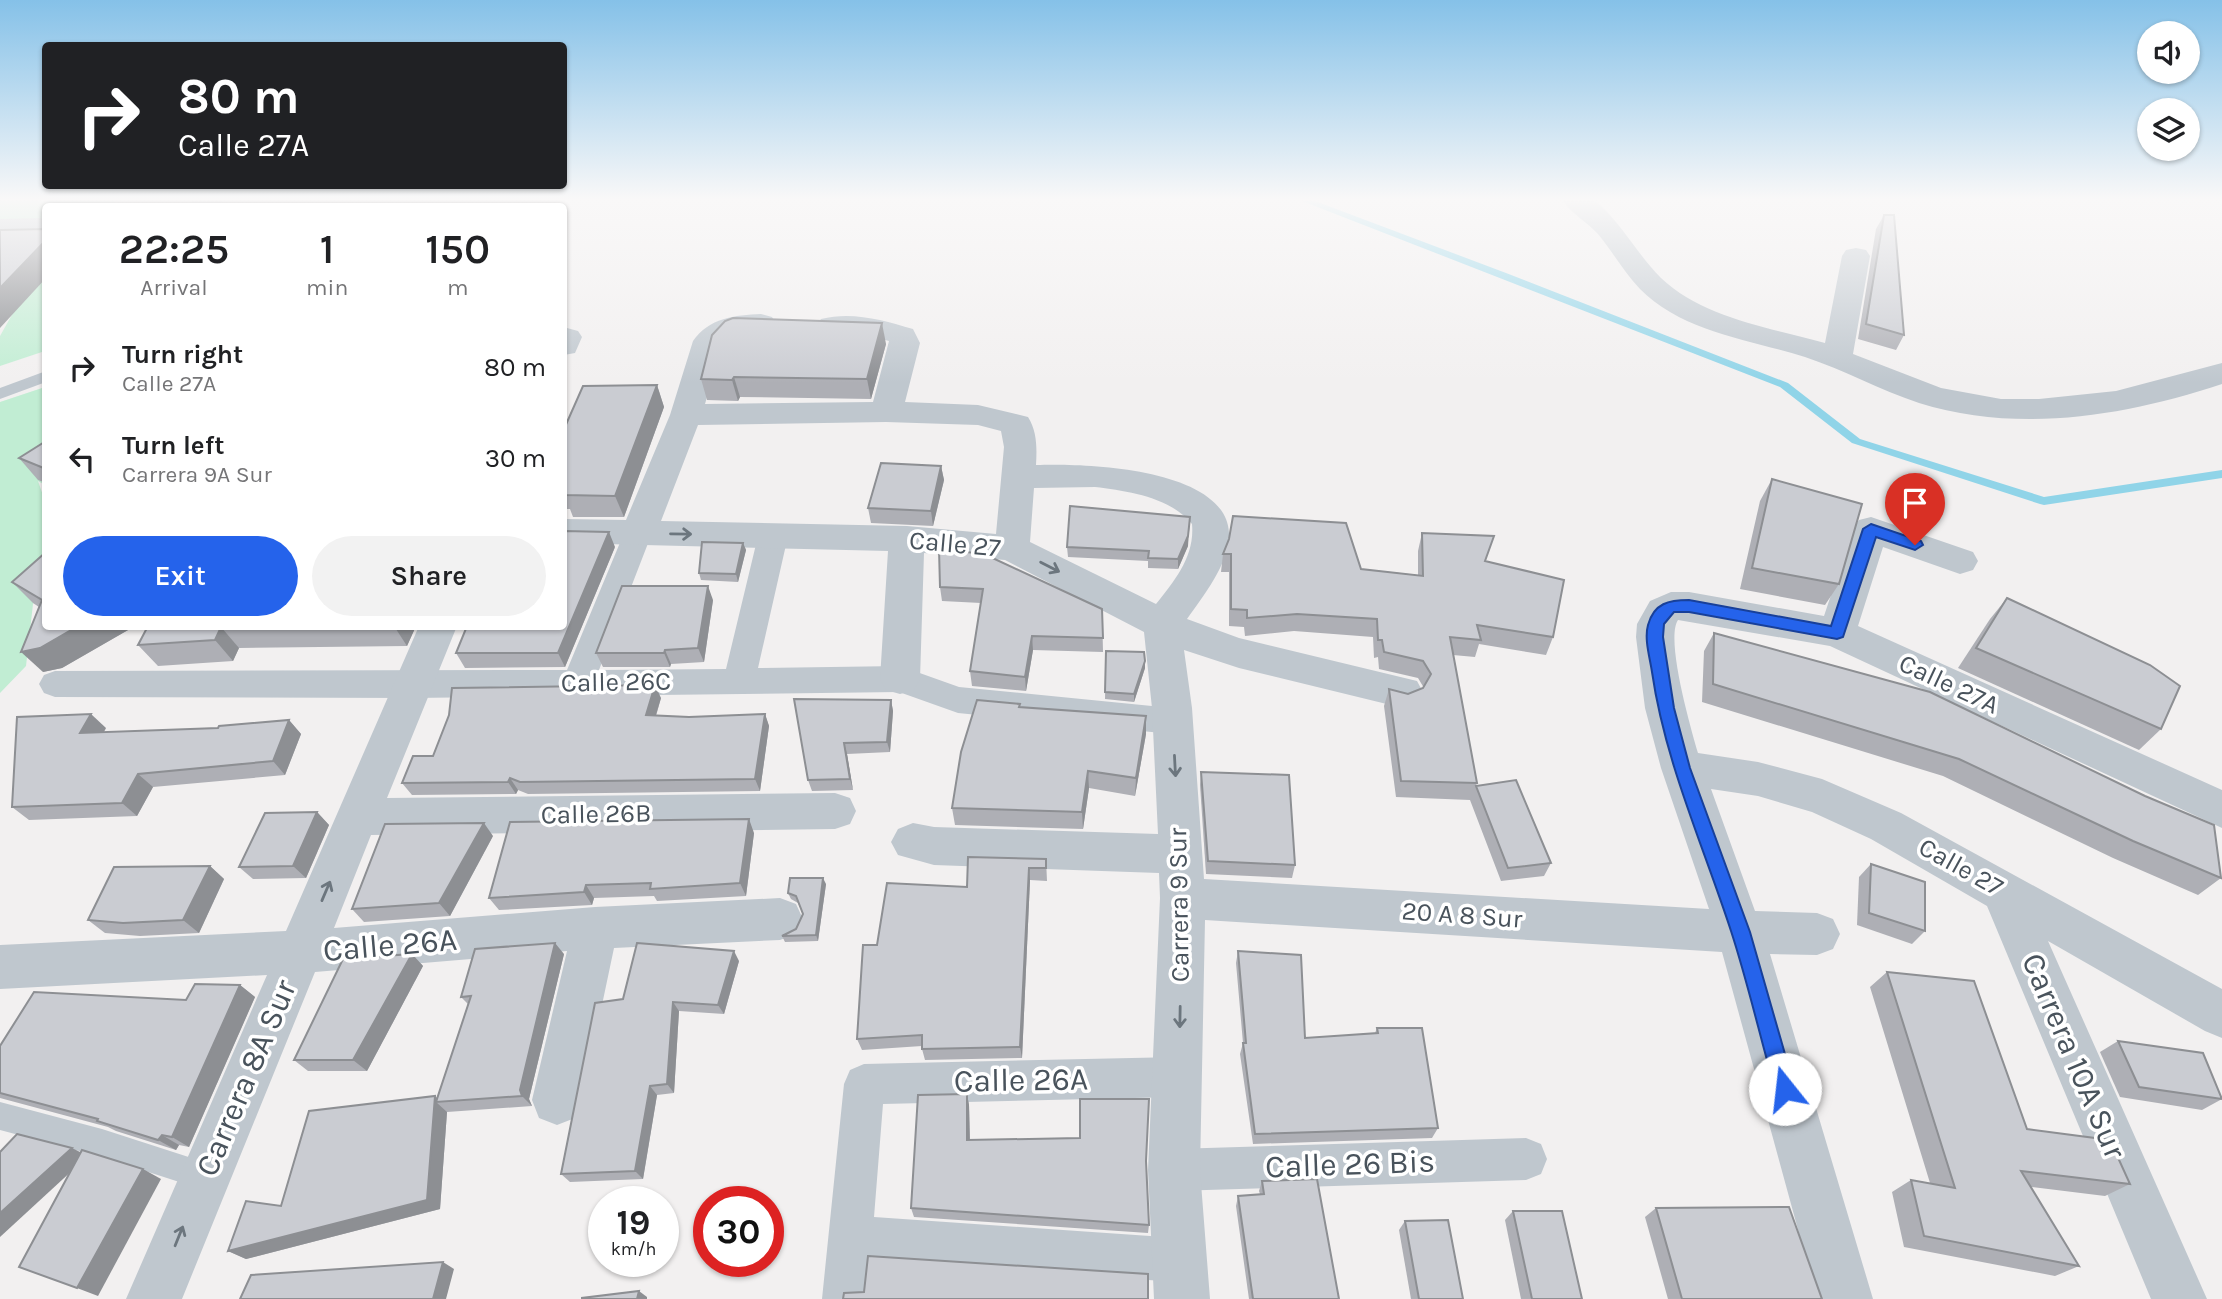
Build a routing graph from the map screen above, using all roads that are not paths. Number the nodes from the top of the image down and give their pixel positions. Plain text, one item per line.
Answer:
1 (1632, 262) edge
2 (1855, 262) edge
3 (1837, 358) junction
4 (2222, 373) edge
5 (42, 378) edge
6 (0, 394) edge
7 (886, 412) junction
8 (686, 415) junction
9 (1019, 477) junction
10 (567, 531) edge
11 (638, 533) junction
12 (773, 536) junction
13 (907, 539) junction
14 (1012, 548) junction
15 (1960, 561) dead end
16 (1162, 624) junction
17 (436, 630) edge
18 (1837, 633) junction
19 (900, 679) junction
20 (739, 680) junction
21 (578, 682) junction
22 (55, 684) dead end
23 (413, 685) junction
24 (1403, 692) edge
25 (1172, 721) junction
26 (1682, 768) junction
27 (2222, 810) edge
28 (835, 811) dead end
29 (358, 817) junction
30 (913, 842) dead end
31 (1181, 876) junction
32 (2003, 891) junction
33 (780, 919) dead end
34 (595, 928) junction
35 (1741, 932) junction
36 (1818, 934) dead end
37 (300, 952) junction
38 (0, 967) edge
39 (2222, 1015) edge
40 (1178, 1077) junction
41 (557, 1100) dead end
42 (0, 1116) edge
43 (1526, 1159) dead end
44 (1174, 1170) junction
45 (204, 1176) junction
46 (850, 1238) junction
47 (1181, 1280) edge
48 (153, 1299) edge
49 (845, 1299) edge
50 (1844, 1299) edge
51 (2179, 1299) edge

1 - 3 street
2 - 3 street
3 - 4 street
5 - 6 lane
7 - 8 street
7 - 8 street
7 - 9 street
8 - 11 street
9 - 14 street
9 - 16 street
10 - 11 street, Calle 27
11 -> 12 street, Calle 27
11 - 21 street
12 - 13 street, Calle 27
12 - 20 street
13 - 14 street, Calle 27
13 - 19 street
14 -> 16 street, Calle 27
15 - 18 street
16 - 24 street, Calle 27
16 - 25 street, Carrera 9 Sur
17 - 23 street, Carrera 8A Sur
18 - 26 street, Calle 27A
18 - 27 street, Calle 27A
19 - 20 street, Calle 26C
19 - 25 street, Calle 26C
20 - 21 street, Calle 26C
21 - 23 street, Calle 26C
22 - 23 street, Calle 26C
23 - 29 street, Carrera 8A Sur
25 -> 31 street, Carrera 9 Sur
26 - 32 street, Calle 27
26 - 35 street
28 - 29 street, Calle 26B
37 -> 29 street, Carrera 8A Sur
30 - 31 street
31 - 35 street, 20 A 8 Sur
31 -> 40 street, Carrera 9 Sur
32 - 39 street, Calle 27
32 - 51 street, Carrera 10A Sur
33 - 34 street, Calle 26A
34 - 37 street, Calle 26A
34 - 41 street
35 - 36 street
35 - 50 street
37 - 38 street, Calle 26A
37 - 45 street, Carrera 8A Sur
40 - 44 street, Carrera 9 Sur
40 - 46 street, Calle 26A
42 - 45 lane
43 - 44 street, Calle 26 Bis
44 - 47 street, Carrera 9 Sur
48 -> 45 street, Carrera 8A Sur
46 - 47 street
46 - 49 street

